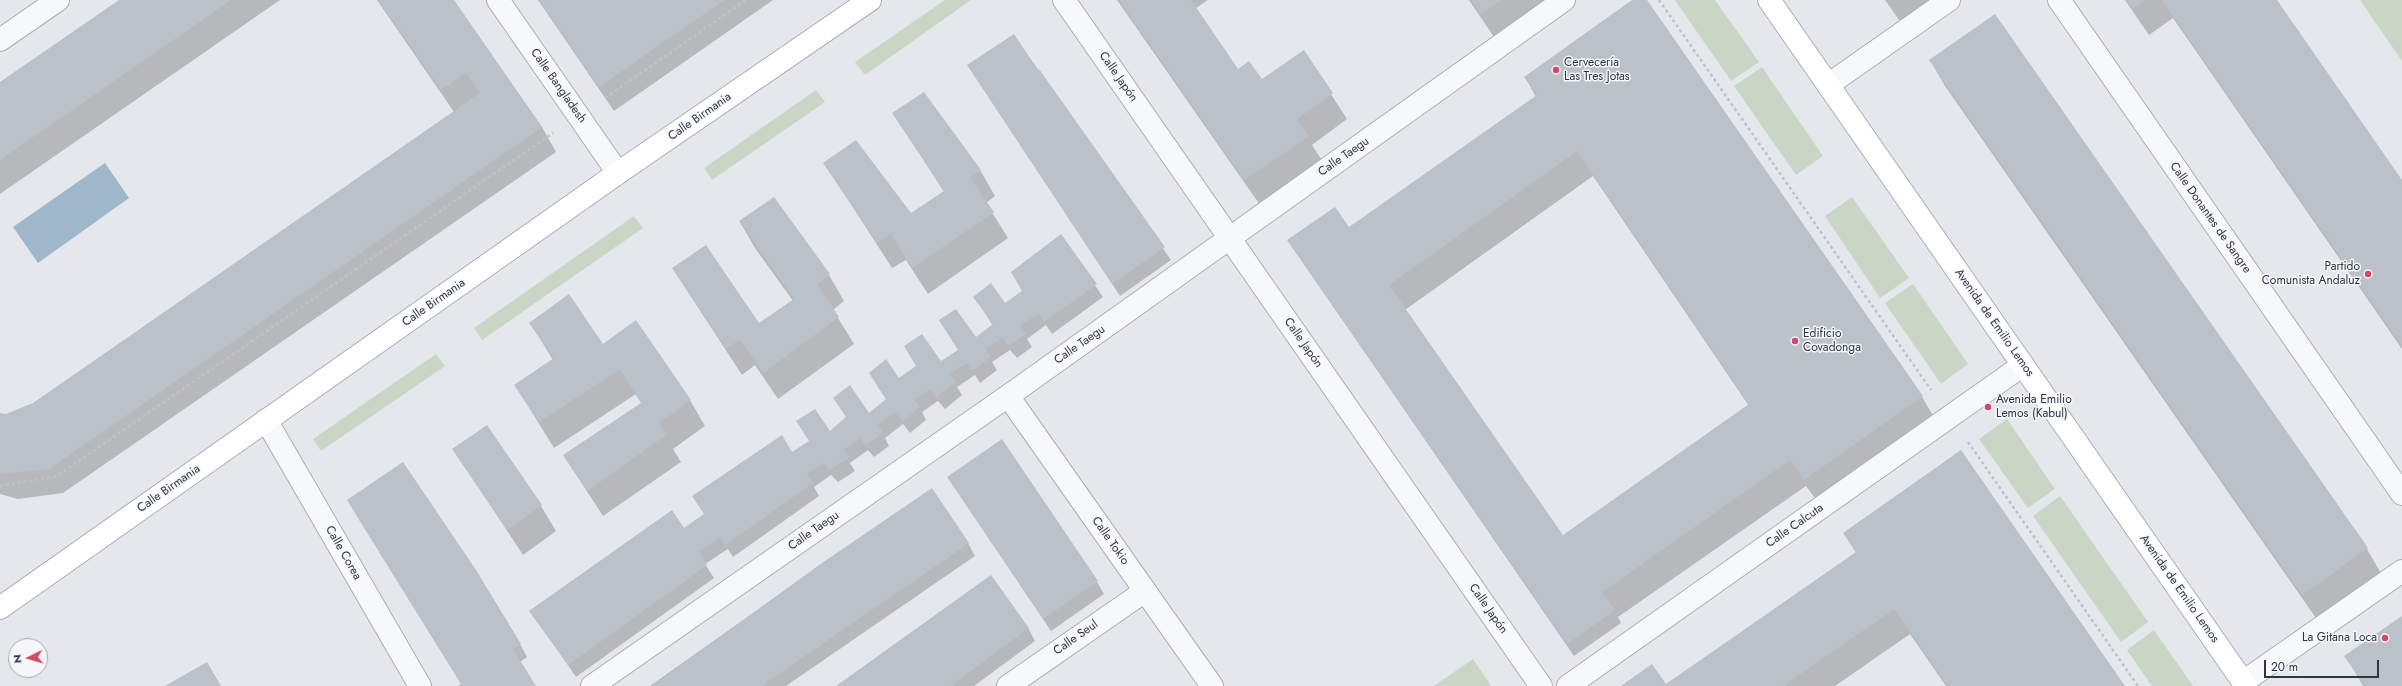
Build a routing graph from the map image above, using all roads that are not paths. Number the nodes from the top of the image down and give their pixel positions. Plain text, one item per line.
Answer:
1 (58, 0) edge
2 (498, 0) edge
3 (870, 0) edge
4 (1064, 0) edge
5 (1564, 0) edge
6 (1770, 0) edge
7 (1950, 0) edge
8 (2059, 0) edge
9 (0, 40) edge
10 (1828, 85) junction
11 (618, 173) junction
12 (1230, 238) junction
13 (2023, 365) junction
14 (1008, 396) junction
15 (266, 420) junction
16 (2402, 494) edge
17 (2402, 571) edge
18 (1145, 591) junction
19 (0, 608) edge
20 (2244, 684) edge
21 (420, 686) edge
22 (592, 686) edge
23 (1008, 686) edge
24 (1212, 686) edge
25 (1541, 686) edge
26 (1568, 686) edge

1 - 9 street
2 - 11 street, Calle Bangladesh
3 - 11 street, Calle Birmania
4 - 12 street, Calle Japón
5 - 12 street, Calle Taegu
6 - 10 street, Avenida de Emilio Lemos
7 - 10 street
8 - 16 street, Calle Donantes de Sangre
10 - 13 street, Avenida de Emilio Lemos
11 - 15 street, Calle Birmania
12 - 14 street, Calle Taegu
12 - 25 street, Calle Japón
13 - 20 street, Avenida de Emilio Lemos
13 - 26 street, Calle Calcuta
14 - 18 street, Calle Tokio
14 - 22 street, Calle Taegu
15 - 19 street, Calle Birmania
15 - 21 street, Calle Corea
17 - 20 street
18 - 23 street, Calle Seul
18 - 24 street, Calle Tokio

